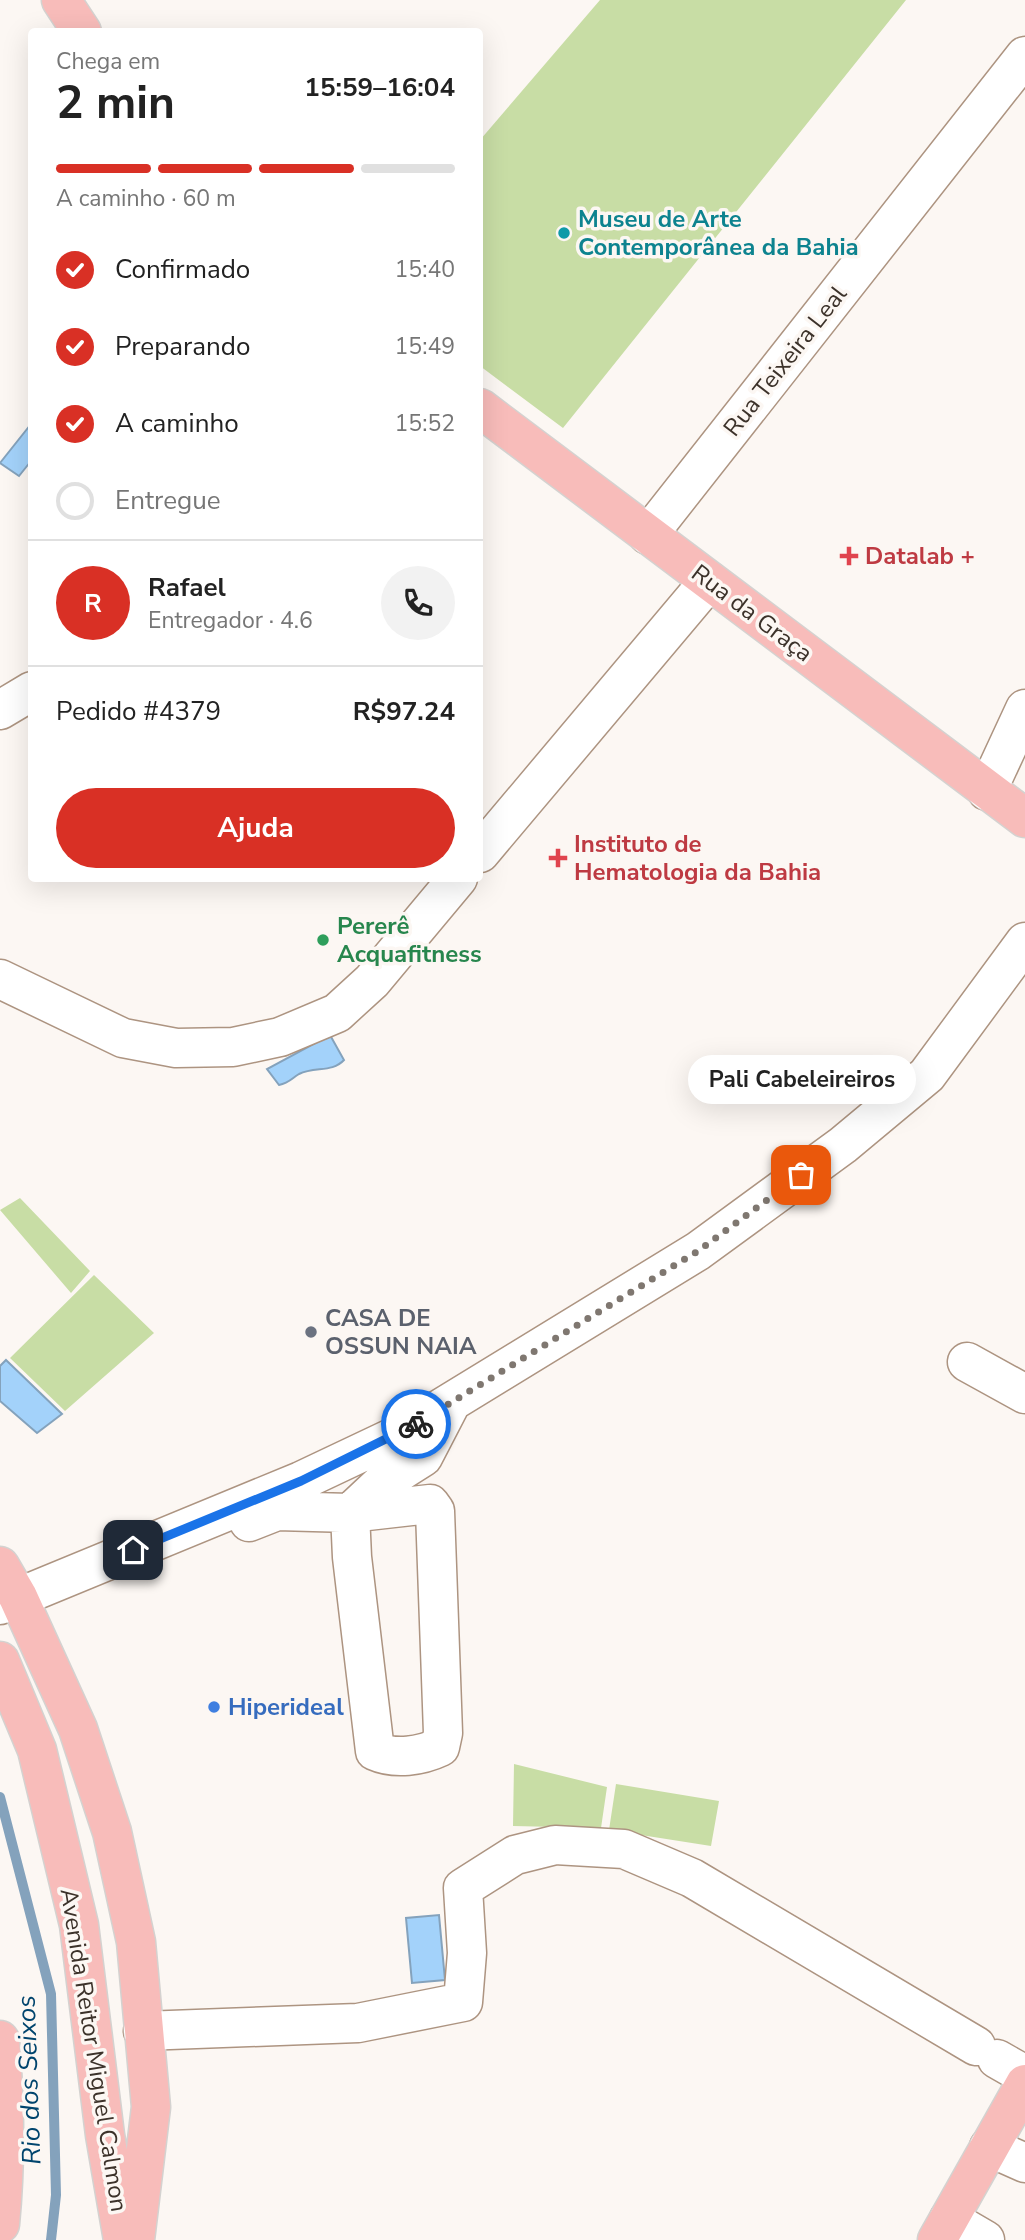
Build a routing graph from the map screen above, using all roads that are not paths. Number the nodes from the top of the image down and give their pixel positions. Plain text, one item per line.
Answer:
1 (61, 0) edge
2 (79, 28) edge
3 (1025, 56) edge
4 (483, 410) edge
5 (648, 535) junction
6 (709, 581) junction
7 (28, 693) edge
8 (1025, 709) edge
9 (0, 710) edge
10 (987, 791) junction
11 (1025, 818) edge
12 (483, 849) edge
13 (455, 882) edge
14 (1025, 942) edge
15 (0, 979) edge
16 (967, 1362) dead end
17 (1025, 1394) edge
18 (451, 1403) junction
19 (350, 1513) junction
20 (156, 1540) junction
21 (6, 1589) edge
22 (0, 1661) edge
23 (143, 2031) junction
24 (0, 2040) edge
25 (1005, 2059) edge
26 (989, 2147) junction
27 (1025, 2163) edge
28 (0, 2224) edge
29 (943, 2230) edge
30 (123, 2240) edge
31 (135, 2240) edge
32 (985, 2240) edge

1 - 2 main road
3 - 5 street, Rua Teixeira Leal
4 - 5 main road, Rua da Graça
5 - 6 main road, Rua da Graça
6 - 10 main road, Rua da Graça
6 - 12 street
7 - 9 street
8 - 10 street
10 - 11 main road, Rua da Graça
13 - 15 street
14 - 18 street
16 - 17 street
18 - 19 street
18 - 20 street
19 - 19 street
19 - 20 street
20 - 21 street
21 - 23 main road
22 - 30 main road, Avenida Reitor Miguel Calmon
23 - 25 street
23 - 31 main road
24 - 28 main road
25 - 26 main road
26 - 27 street
26 - 29 main road
29 - 32 street

